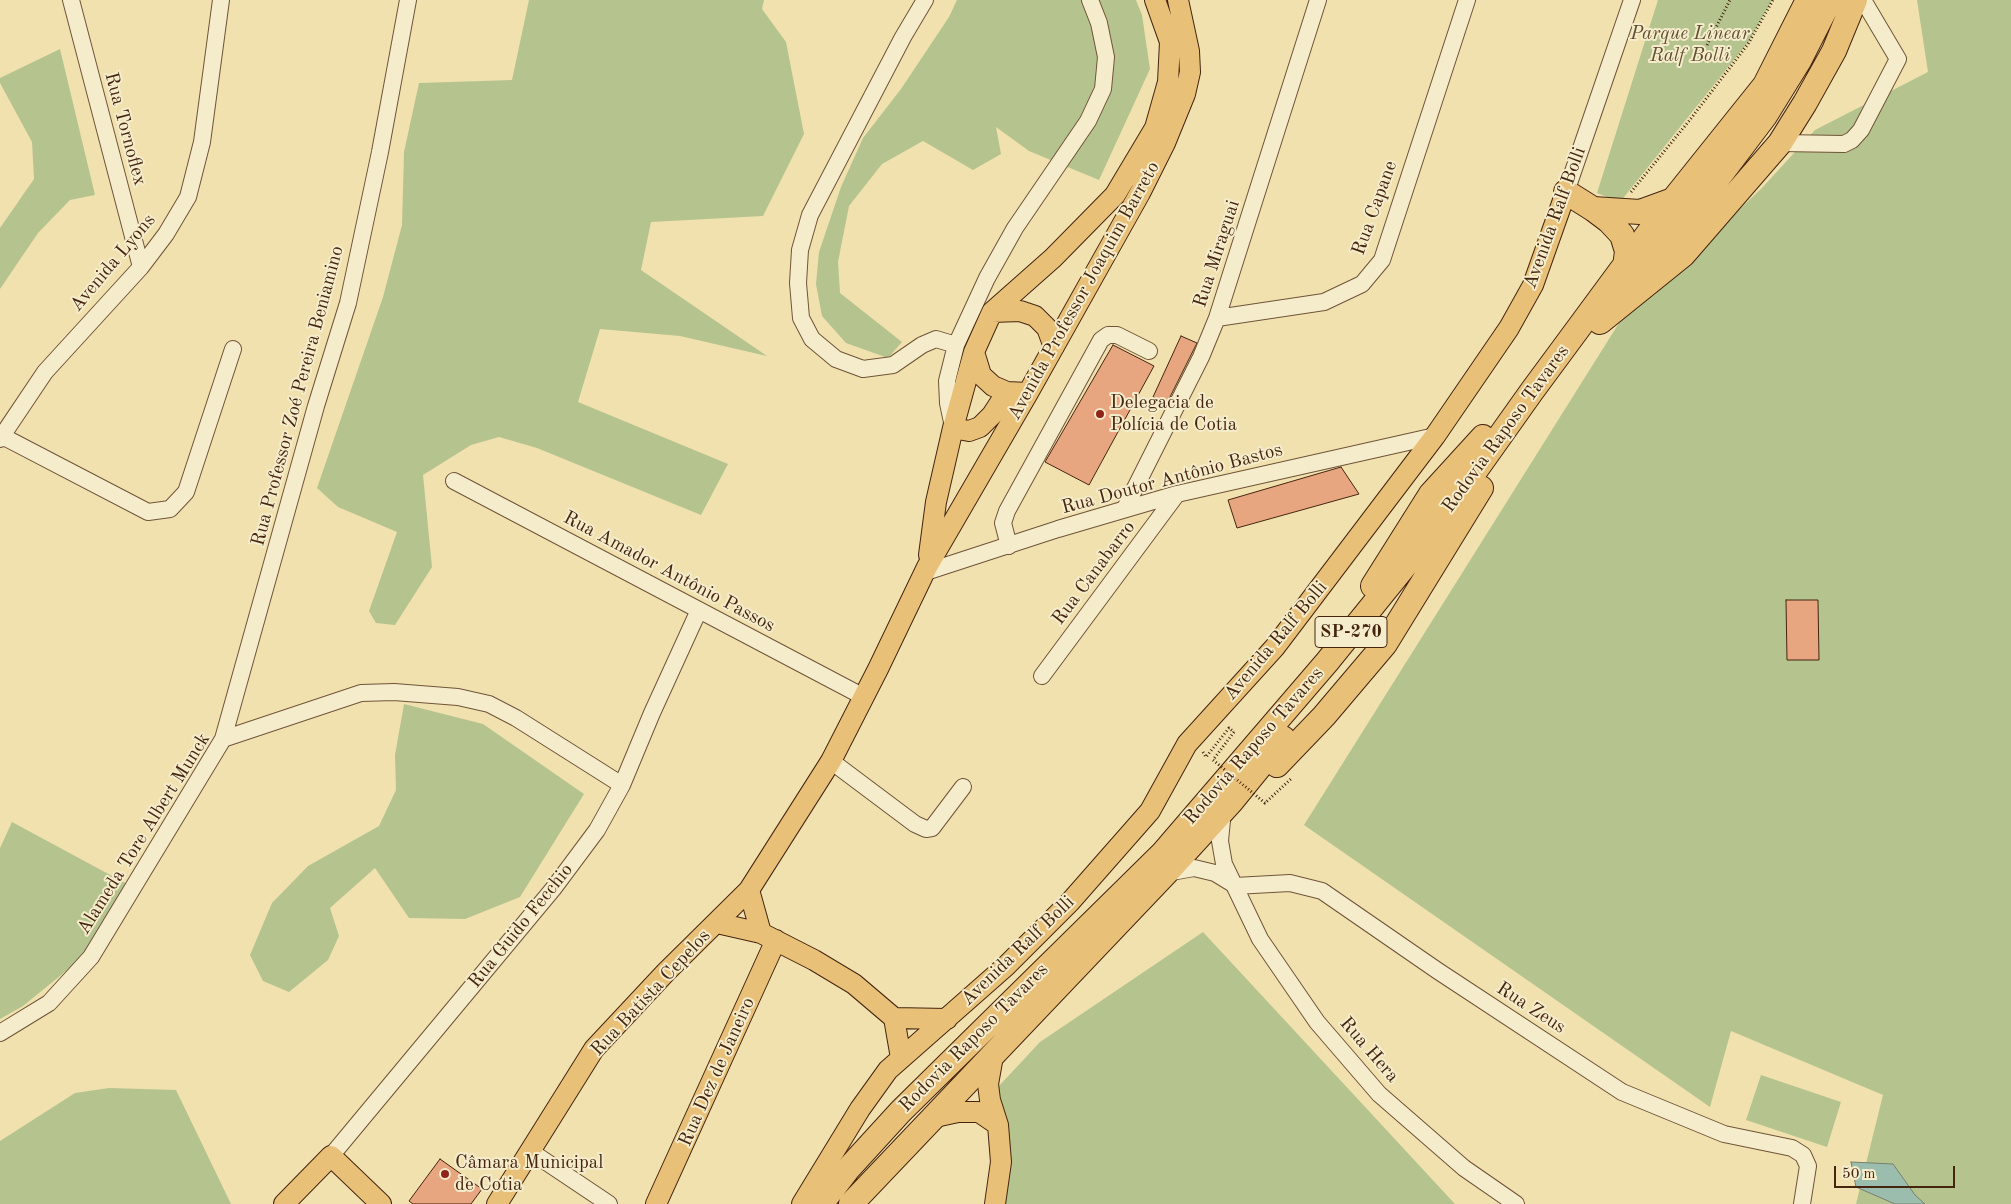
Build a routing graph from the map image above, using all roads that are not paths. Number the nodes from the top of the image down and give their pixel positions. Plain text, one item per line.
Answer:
1 (71, 0) edge
2 (221, 0) edge
3 (408, 0) edge
4 (925, 0) edge
5 (1090, 0) edge
6 (1155, 0) edge
7 (1178, 0) edge
8 (1318, 0) edge
9 (1467, 0) edge
10 (1632, 0) edge
11 (1808, 0) edge
12 (1830, 0) edge
13 (1855, 0) edge
14 (1863, 0) edge
15 (1780, 143) junction
16 (1566, 192) junction
17 (1673, 200) junction
18 (1604, 210) junction
19 (141, 267) junction
20 (1624, 267) junction
21 (992, 312) junction
22 (1217, 318) junction
23 (1600, 322) junction
24 (956, 345) junction
25 (1054, 347) junction
26 (233, 349) dead end
27 (1149, 351) dead end
28 (974, 352) junction
29 (1008, 392) junction
30 (1028, 393) junction
31 (953, 428) junction
32 (1435, 436) junction
33 (1, 438) edge
34 (454, 481) dead end
35 (1177, 494) junction
36 (1125, 508) junction
37 (1009, 546) junction
38 (925, 570) junction
39 (699, 610) junction
40 (1042, 676) dead end
41 (864, 697) junction
42 (223, 740) junction
43 (831, 761) junction
44 (622, 785) junction
45 (963, 787) dead end
46 (1227, 806) junction
47 (1166, 873) junction
48 (1235, 886) junction
49 (749, 890) junction
50 (717, 923) junction
51 (769, 936) junction
52 (894, 1018) junction
53 (947, 1019) junction
54 (0, 1033) edge
55 (993, 1056) junction
56 (901, 1058) junction
57 (935, 1117) junction
58 (998, 1125) junction
59 (530, 1151) junction
60 (331, 1156) junction
61 (654, 1202) edge
62 (284, 1204) edge
63 (381, 1204) edge
64 (497, 1204) edge
65 (609, 1204) edge
66 (802, 1204) edge
67 (821, 1204) edge
68 (851, 1204) edge
69 (995, 1204) edge
70 (1516, 1204) edge
71 (1802, 1204) edge

1 - 19 street, Rua Tornoflex
2 - 19 street, Avenida Lyons
3 - 42 street, Rua Professor Zoé Pereira Beniamino
4 - 24 street
5 - 24 street
6 - 21 main road, Avenida Professor Joaquim Barreto
7 - 25 main road, Avenida Professor Joaquim Barreto
8 - 22 street, Rua Miraguai
9 - 22 street, Rua Capane
10 - 16 street, Avenida Ralf Bolli
11 - 17 highway, Rodovia Raposo Tavares
12 - 23 highway, Rodovia Raposo Tavares / SP-270
13 - 15 highway
14 - 15 street
15 - 23 highway
16 - 18 highway
16 - 32 main road, Avenida Ralf Bolli
17 - 18 highway
17 - 20 highway, Rodovia Raposo Tavares
18 - 20 highway
19 - 33 street, Avenida Lyons
20 - 67 highway, Rodovia Raposo Tavares / SP-270
21 - 25 main road
21 - 28 main road, Avenida Professor Joaquim Barreto
22 - 36 street, Rua Miraguai
23 - 46 highway, Rodovia Raposo Tavares / SP-270
24 - 31 street
25 - 30 main road, Avenida Professor Joaquim Barreto
26 - 33 street
27 - 37 street
28 - 29 main road
28 - 31 main road, Avenida Professor Joaquim Barreto
29 - 30 main road
29 - 31 main road
30 - 38 main road, Avenida Professor Joaquim Barreto
31 - 38 main road, Avenida Professor Joaquim Barreto
32 - 35 street, Rua Doutor Antônio Bastos
32 - 53 main road, Avenida Ralf Bolli
34 - 39 street, Rua Amador Antônio Passos
35 - 36 street, Rua Doutor Antônio Bastos
35 - 40 street, Rua Canabarro
36 - 37 street, Rua Doutor Antônio Bastos
37 - 38 street, Rua Doutor Antônio Bastos
38 - 41 main road, Avenida Professor Joaquim Barreto
39 - 41 street, Rua Amador Antônio Passos
39 - 44 street, Rua Guido Fecchio
41 - 43 main road, Avenida Professor Joaquim Barreto
42 - 44 street, Alameda Tore Albert Munck
42 - 54 street, Alameda Tore Albert Munck
43 - 45 street
43 - 49 main road, Avenida Professor Joaquim Barreto
44 - 60 street, Rua Guido Fecchio
46 - 47 highway, Rodovia Raposo Tavares / SP-270
46 - 48 street, Rua Hera
47 - 48 street
47 - 55 highway, Rodovia Raposo Tavares / SP-270
48 - 70 street, Rua Hera
48 - 71 street, Rua Zeus
49 - 50 main road, Rua Batista Cepelos
49 - 51 main road
50 - 51 main road
50 - 59 main road, Rua Batista Cepelos
51 - 52 main road
51 - 61 main road, Rua Dez de Janeiro
52 - 53 main road
52 - 56 main road
53 - 56 main road, Avenida Ralf Bolli
55 - 57 highway, Rodovia Raposo Tavares / SP-270
55 - 58 main road
56 - 66 main road, Avenida Ralf Bolli
57 - 58 main road
57 - 68 highway, Rodovia Raposo Tavares / SP-270
58 - 69 main road
59 - 64 main road, Rua Batista Cepelos
59 - 65 street
60 - 62 main road, Rua Guido Fecchio
60 - 63 main road

